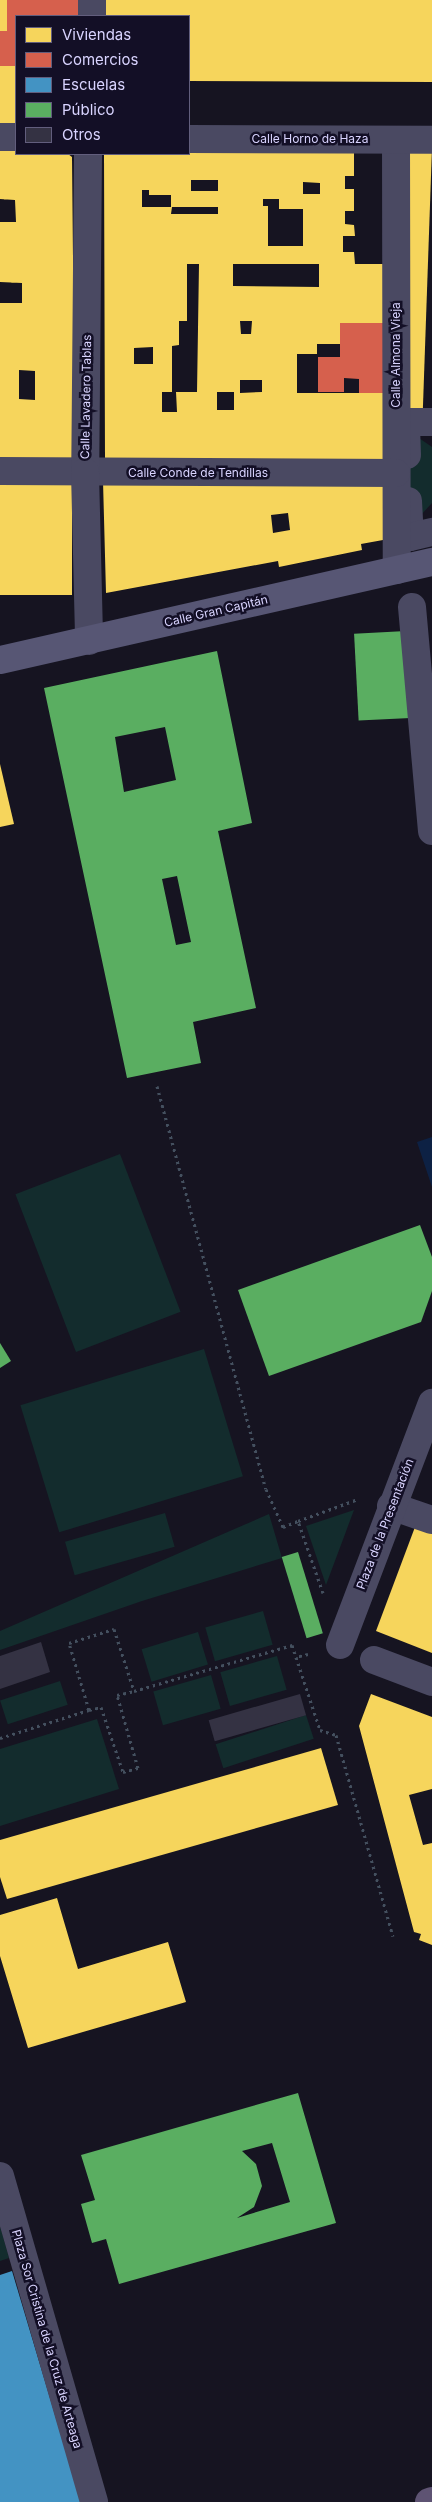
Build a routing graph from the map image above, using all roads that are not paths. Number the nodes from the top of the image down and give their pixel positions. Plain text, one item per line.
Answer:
1 (92, 0) edge
2 (92, 15) edge
3 (0, 137) edge
4 (15, 137) edge
5 (190, 139) edge
6 (396, 140) junction
7 (432, 140) edge
8 (88, 155) edge
9 (401, 415) dead end
10 (432, 415) edge
11 (432, 422) edge
12 (0, 471) edge
13 (85, 472) junction
14 (396, 474) junction
15 (432, 532) edge
16 (432, 562) edge
17 (397, 570) junction
18 (412, 607) dead end
19 (89, 641) junction
20 (0, 660) edge
21 (432, 831) edge
22 (432, 1403) edge
23 (391, 1506) junction
24 (432, 1520) edge
25 (340, 1645) dead end
26 (374, 1660) dead end
27 (432, 1682) edge
28 (0, 2176) edge
29 (94, 2502) edge

1 - 2 street
3 - 4 street
5 - 6 street, Calle Horno de Haza
6 - 7 street, Calle Horno de Haza
6 - 14 street, Calle Almona Vieja
8 - 13 street, Calle Lavadero Tablas
9 - 10 street
11 - 15 street
12 - 13 street, Calle Conde de Tendillas
13 - 14 street, Calle Conde de Tendillas
13 - 19 street, Calle Lavadero Tablas
14 - 17 street, Calle Almona Vieja
16 - 17 main road, Calle Gran Capitán
17 - 19 main road, Calle Gran Capitán
18 - 21 street
19 - 20 main road, Calle Gran Capitán
22 - 23 street, Plaza de la Presentación
23 - 24 street
23 - 25 street, Plaza de la Presentación
26 - 27 street
28 - 29 street, Plaza Sor Cristina de la Cruz de Arteaga

